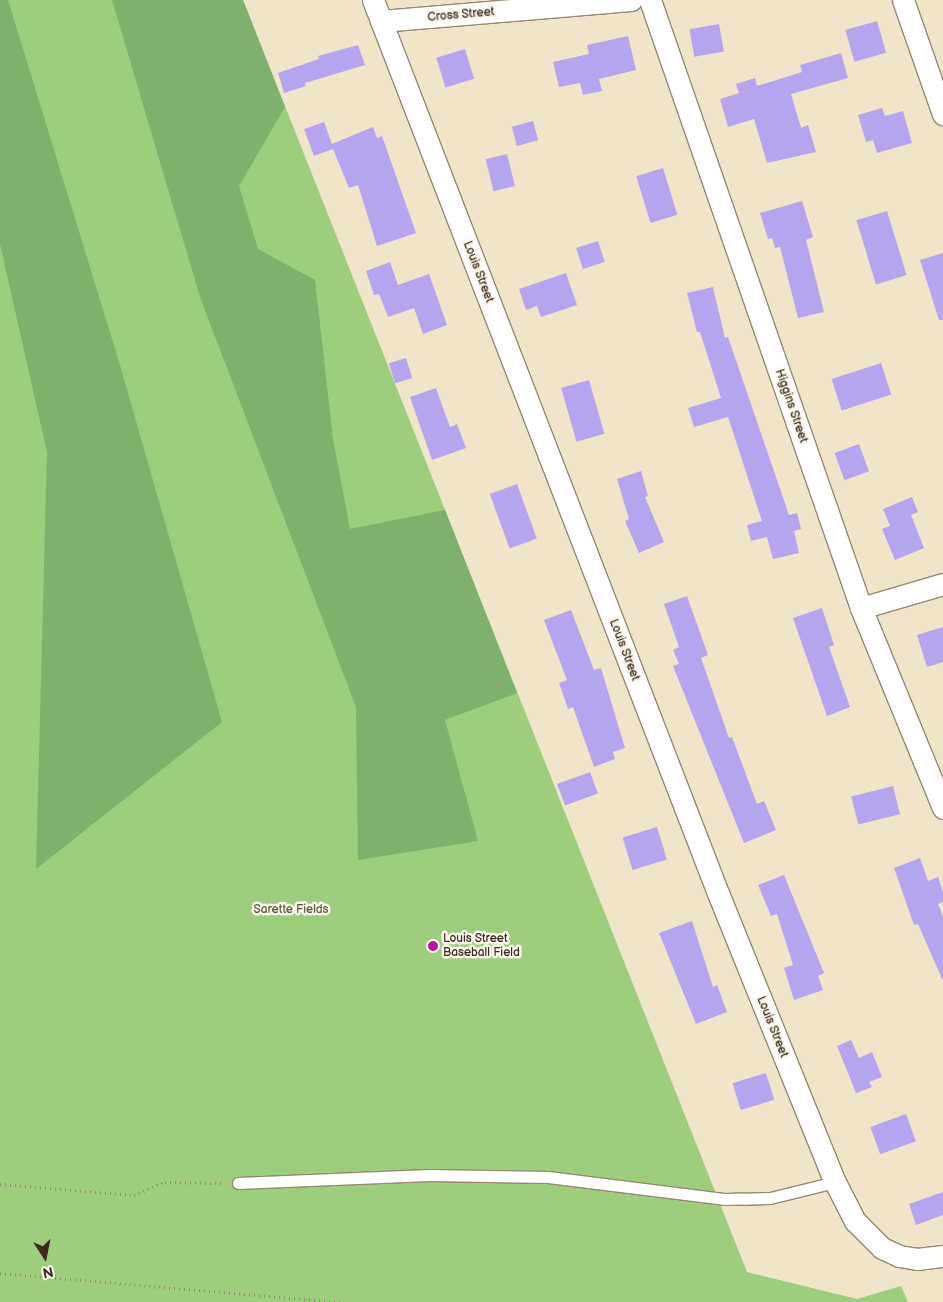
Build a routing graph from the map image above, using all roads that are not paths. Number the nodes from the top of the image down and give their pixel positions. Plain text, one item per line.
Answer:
1 (373, 0) edge
2 (631, 0) edge
3 (650, 0) edge
4 (903, 0) edge
5 (381, 21) junction
6 (943, 114) edge
7 (943, 584) edge
8 (861, 608) junction
9 (943, 808) edge
10 (835, 1182) junction
11 (238, 1183) road end
12 (943, 1256) edge

1 - 5 street, Louis Street
2 - 5 street, Cross Street
3 - 8 street, Higgins Street
4 - 6 street
5 - 10 street, Louis Street
7 - 8 street
8 - 9 street, Higgins Street
10 - 11 lane
10 - 12 street, Louis Street

